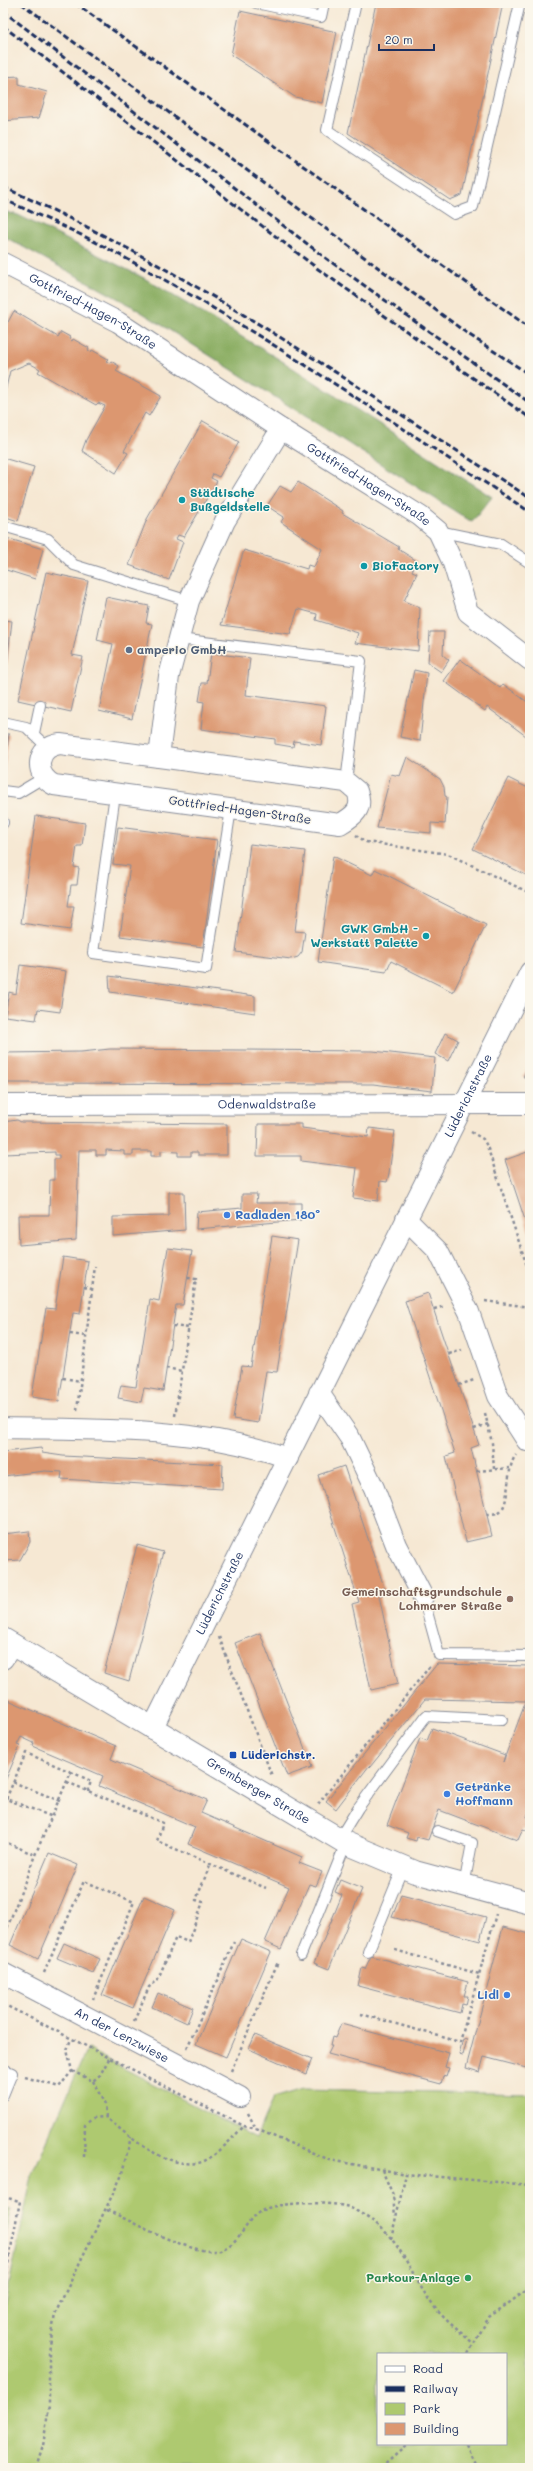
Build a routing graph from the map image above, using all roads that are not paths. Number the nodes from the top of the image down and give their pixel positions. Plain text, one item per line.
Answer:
1 (256, 3) edge
2 (324, 3) edge
3 (356, 3) edge
4 (520, 3) edge
5 (3, 263) edge
6 (281, 429) junction
7 (3, 526) edge
8 (438, 531) junction
9 (530, 563) edge
10 (189, 601) junction
11 (179, 639) junction
12 (530, 660) edge
13 (40, 705) dead end
14 (3, 722) edge
15 (34, 733) junction
16 (48, 748) junction
17 (159, 757) junction
18 (44, 778) junction
19 (346, 782) junction
20 (3, 791) edge
21 (115, 794) junction
22 (232, 810) junction
23 (530, 972) edge
24 (466, 1103) junction
25 (530, 1104) edge
26 (3, 1105) edge
27 (406, 1219) junction
28 (319, 1393) junction
29 (3, 1428) edge
30 (527, 1441) road end
31 (288, 1458) junction
32 (423, 1598) joint
33 (6, 1647) edge
34 (530, 1656) edge
35 (502, 1720) dead end
36 (152, 1729) junction
37 (436, 1831) dead end
38 (342, 1841) junction
39 (403, 1867) junction
40 (464, 1886) junction
41 (530, 1903) edge
42 (368, 1952) dead end
43 (301, 1955) dead end
44 (3, 1973) edge
45 (8, 2071) edge
46 (232, 2092) road end
47 (3, 2095) edge

1 - 2 lane
3 - 4 lane
5 - 6 street, Gottfried-Hagen-Straße
6 - 8 street, Gottfried-Hagen-Straße
6 - 10 street
7 - 10 lane
8 - 9 lane
8 - 12 street, Gottfried-Hagen-Straße
10 - 11 street
11 - 17 street
11 - 19 lane
13 - 15 lane
14 - 15 lane
15 - 16 lane
16 - 17 street
16 - 18 street
17 - 19 street
18 - 20 lane
18 - 21 street, Gottfried-Hagen-Straße
19 - 22 street, Gottfried-Hagen-Straße
21 - 22 street, Gottfried-Hagen-Straße
21 - 22 lane
23 - 24 street, Lüderichstraße
24 - 25 street, Odenwaldstraße
24 - 26 street, Odenwaldstraße
24 - 27 street, Lüderichstraße
27 - 28 street, Lüderichstraße
27 - 30 street
28 - 31 street, Lüderichstraße
28 - 32 street
29 - 31 street
31 - 36 street, Lüderichstraße
32 - 34 lane
33 - 36 street, Gremberger Straße
35 - 38 lane
36 - 38 street, Gremberger Straße
37 - 40 lane
38 - 39 street, Gremberger Straße
38 - 43 lane
39 - 40 street, Gremberger Straße
39 - 42 lane
40 - 41 street, Gremberger Straße
44 - 46 street, An der Lenzwiese
45 - 47 lane

